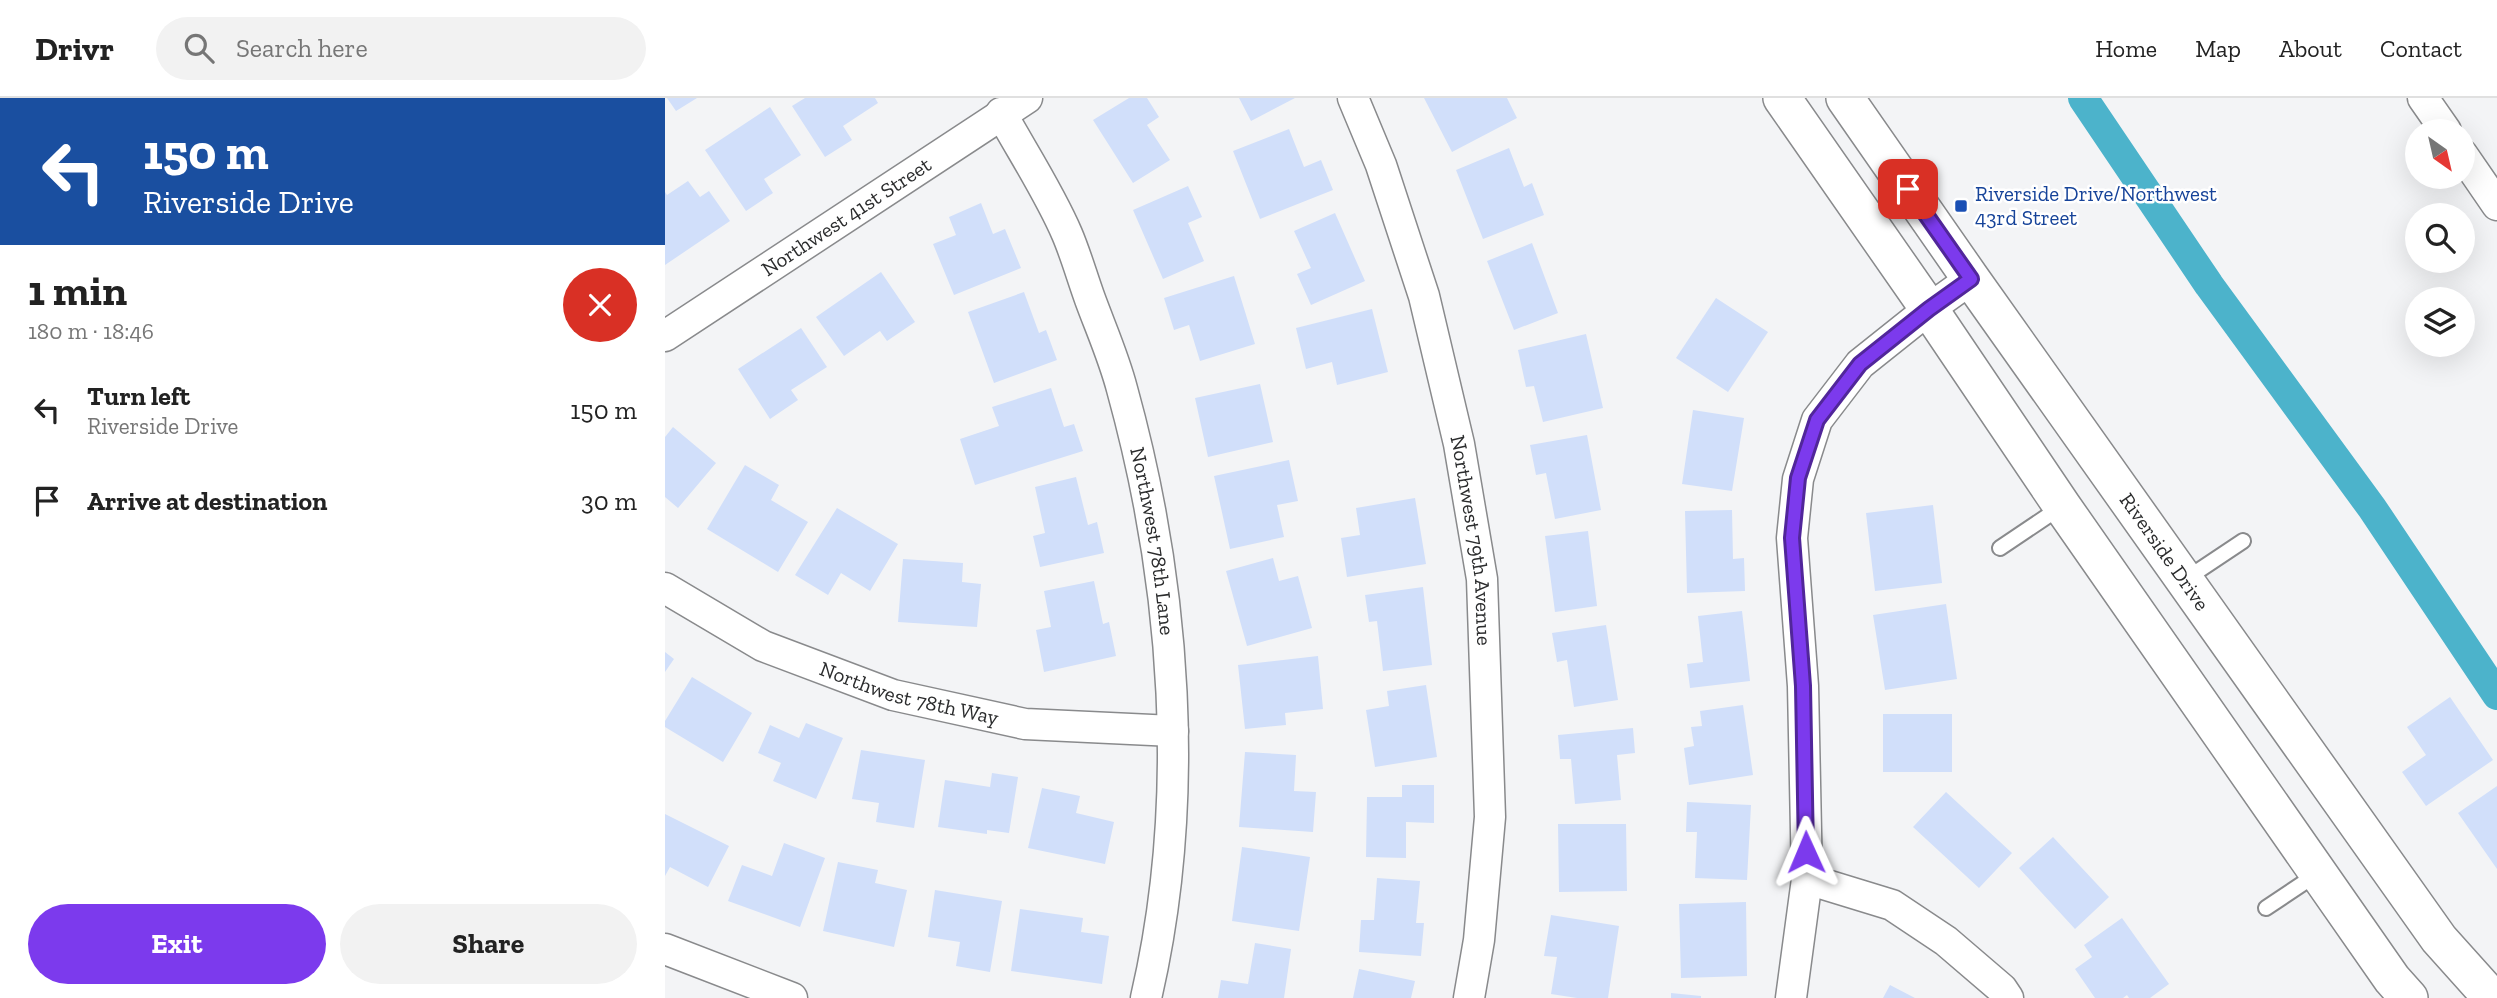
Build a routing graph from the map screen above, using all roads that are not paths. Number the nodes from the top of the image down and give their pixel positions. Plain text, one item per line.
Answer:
1 (1353, 98) edge
2 (1782, 98) edge
3 (1845, 98) edge
4 (2423, 98) edge
5 (1014, 105) edge
6 (2438, 119) edge
7 (2475, 173) edge
8 (2497, 205) edge
9 (1971, 279) junction
10 (1929, 309) junction
11 (665, 336) edge
12 (2062, 506) junction
13 (2243, 541) dead end
14 (2000, 548) dead end
15 (2185, 580) junction
16 (665, 587) edge
17 (1173, 731) junction
18 (2318, 873) junction
19 (1807, 879) junction
20 (2266, 908) dead end
21 (665, 949) edge
22 (792, 998) edge
23 (1146, 998) edge
24 (1469, 998) edge
25 (1791, 998) edge
26 (2008, 998) edge
27 (2409, 998) edge
28 (2492, 998) edge

1 - 24 street, Northwest 79th Avenue
2 - 10 street
3 - 9 street, Riverside Drive
4 - 6 street
5 - 11 street, Northwest 41st Street
5 - 17 street, Northwest 78th Lane
7 - 8 street
9 - 10 street
9 - 15 street, Riverside Drive
10 - 12 street
10 - 19 street
12 - 14 lane
12 - 18 street
13 - 15 lane
15 - 28 street, Riverside Drive
16 - 17 street, Northwest 78th Way
17 - 23 street, Northwest 78th Lane
18 - 20 lane
18 - 27 street
19 - 25 street
19 - 26 street
21 - 22 street

